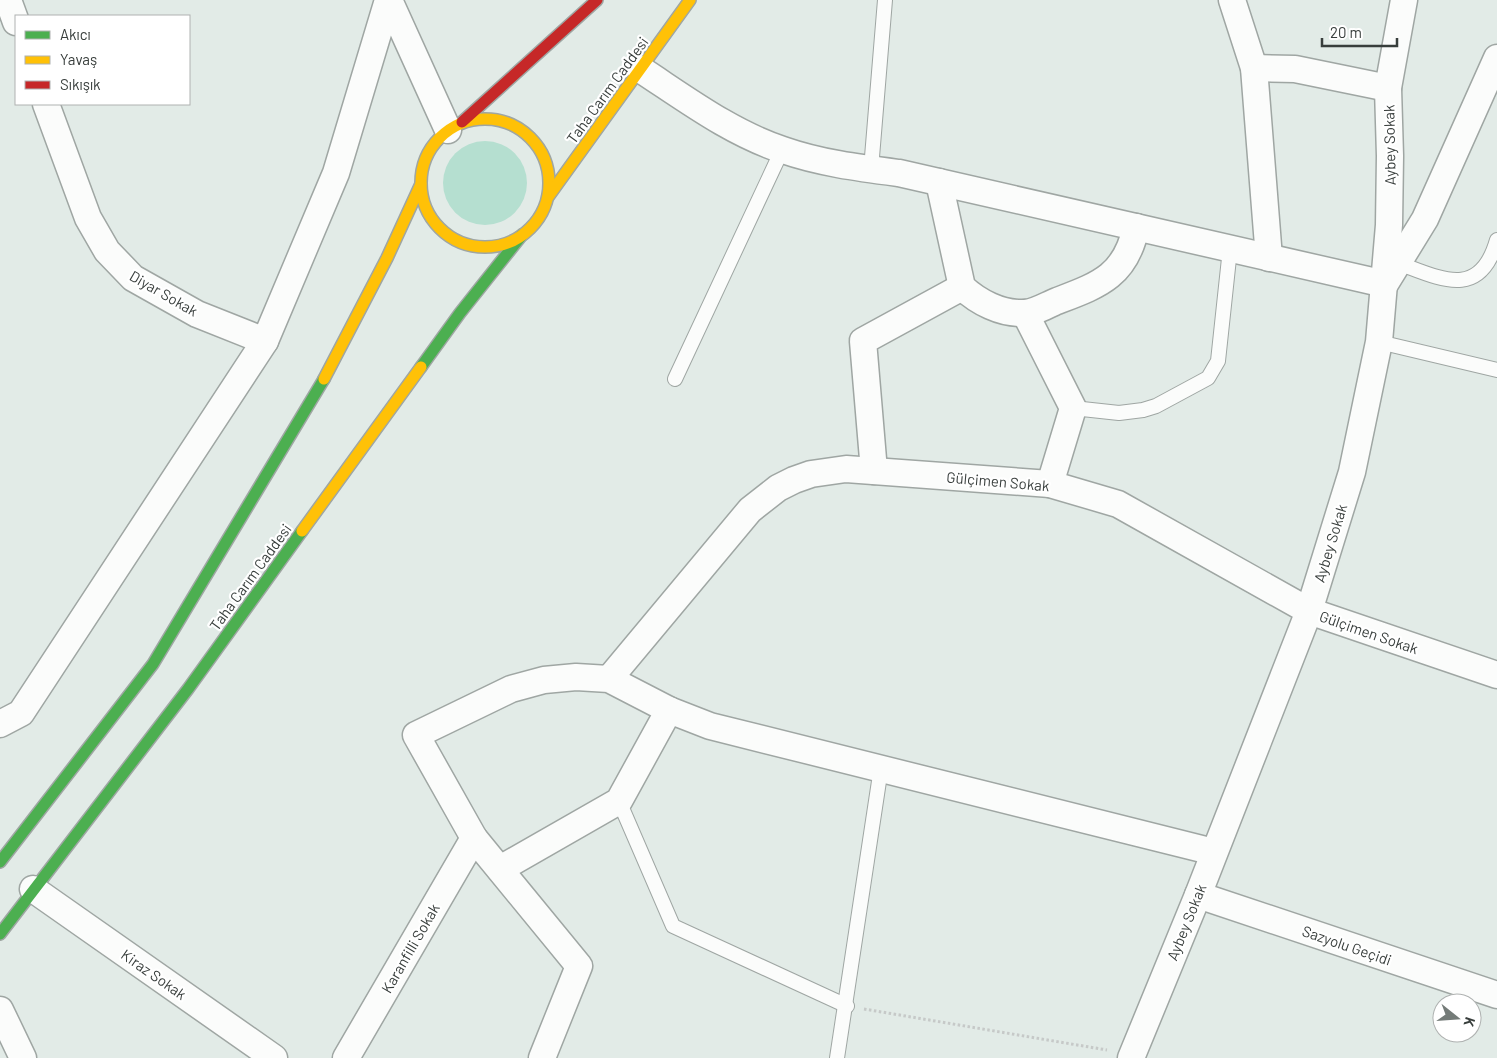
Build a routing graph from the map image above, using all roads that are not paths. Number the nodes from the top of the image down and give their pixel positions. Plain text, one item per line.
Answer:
1 (8, 0) edge
2 (388, 0) edge
3 (597, 0) edge
4 (690, 0) edge
5 (886, 0) edge
6 (1232, 0) edge
7 (1404, 0) edge
8 (15, 19) edge
9 (1497, 58) edge
10 (1254, 68) junction
11 (640, 69) junction
12 (1388, 88) junction
13 (46, 105) edge
14 (455, 126) junction
15 (782, 150) junction
16 (871, 169) junction
17 (939, 182) junction
18 (421, 184) junction
19 (548, 197) junction
20 (1136, 227) junction
21 (522, 235) junction
22 (1497, 240) edge
23 (1230, 249) junction
24 (1269, 258) junction
25 (1391, 273) junction
26 (962, 287) junction
27 (1025, 313) junction
28 (265, 341) junction
29 (1379, 342) junction
30 (1497, 370) edge
31 (675, 379) dead end
32 (1073, 408) junction
33 (874, 471) junction
34 (1050, 484) junction
35 (1309, 611) junction
36 (1497, 675) edge
37 (609, 680) junction
38 (669, 710) junction
39 (0, 724) edge
40 (881, 768) junction
41 (619, 801) junction
42 (474, 838) junction
43 (1214, 852) junction
44 (0, 862) edge
45 (500, 869) junction
46 (33, 889) junction
47 (1198, 895) junction
48 (0, 934) edge
49 (1497, 995) edge
50 (847, 1006) junction
51 (0, 1010) edge
52 (1136, 1057) edge
53 (23, 1058) edge
54 (274, 1058) edge
55 (346, 1058) edge
56 (542, 1058) edge
57 (838, 1058) edge

1 - 8 street
2 - 14 street
2 - 28 street
3 - 14 main road
4 - 11 main road, Taha Carım Caddesi
5 - 16 lane
6 - 10 street
7 - 12 street, Aybey Sokak
9 - 25 street
10 - 12 street
10 - 24 street
11 - 15 street
11 - 19 main road, Taha Carım Caddesi
12 - 25 street, Aybey Sokak
13 - 28 street, Diyar Sokak
14 - 18 main road
14 - 19 main road
15 - 16 street
15 - 31 lane
16 - 17 street
17 - 20 street
17 - 26 street
18 - 21 main road
18 - 44 main road
19 - 21 main road
20 - 23 street
20 - 27 street
21 - 46 main road, Taha Carım Caddesi
22 - 25 lane
23 - 24 street
23 - 32 lane
24 - 25 street
25 - 29 street, Aybey Sokak
26 - 27 street
26 - 33 street
27 - 32 street
28 - 39 street
29 - 30 lane
29 - 35 street, Aybey Sokak
32 - 34 street
33 - 34 street, Gülçimen Sokak
33 - 37 street, Gülçimen Sokak
34 - 35 street, Gülçimen Sokak
35 - 36 street, Gülçimen Sokak
35 - 43 street, Aybey Sokak
37 - 38 street
37 - 42 street
38 - 40 street
38 - 41 street
40 - 43 street
40 - 50 lane
41 - 45 street
41 - 50 lane
42 - 45 street
42 - 55 street, Karanfilli Sokak
43 - 47 street, Aybey Sokak
45 - 56 street
46 - 48 main road, Taha Carım Caddesi
46 - 54 street, Kiraz Sokak
47 - 49 street, Sazyolu Geçidi
47 - 52 street, Aybey Sokak
50 - 57 lane
51 - 53 street

